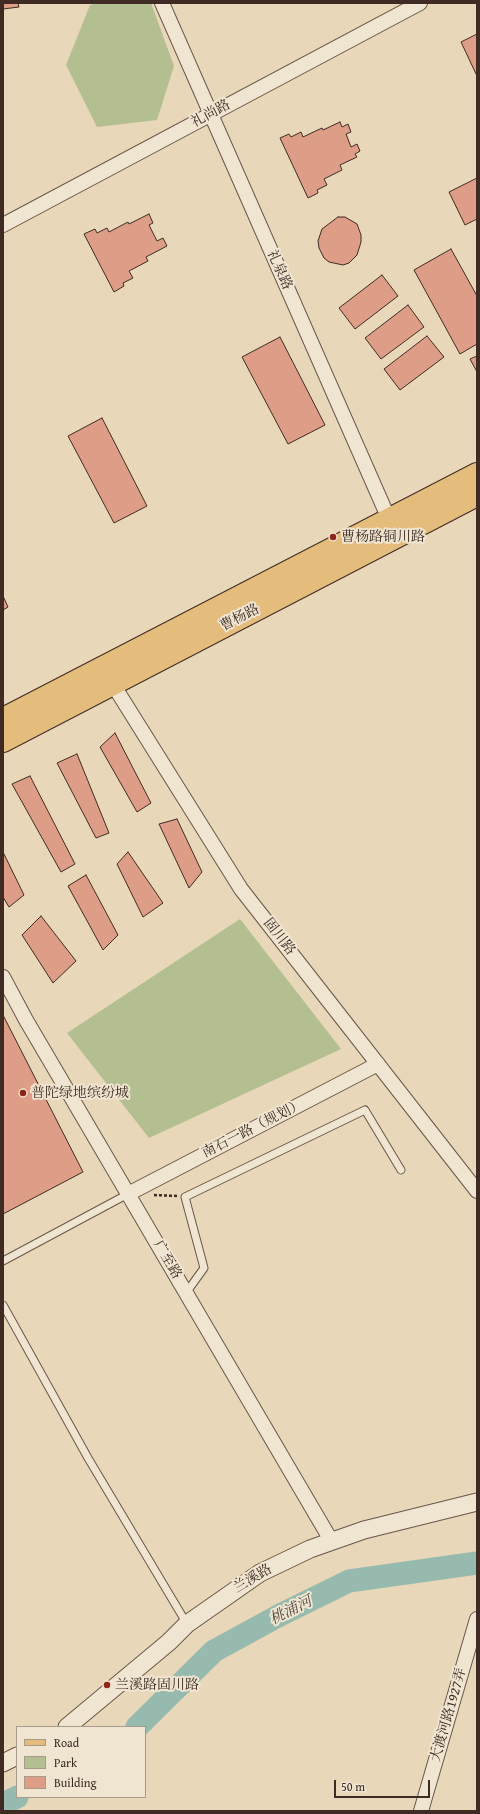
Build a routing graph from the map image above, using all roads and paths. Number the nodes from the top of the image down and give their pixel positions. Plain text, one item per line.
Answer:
1 (162, 3) edge
2 (420, 3) edge
3 (211, 114) junction
4 (3, 224) edge
5 (477, 474) edge
6 (477, 495) edge
7 (393, 528) junction
8 (108, 675) junction
9 (3, 719) edge
10 (3, 741) edge
11 (3, 978) edge
12 (378, 1064) junction
13 (401, 1170) dead end
14 (477, 1191) edge
15 (128, 1194) junction
16 (3, 1261) edge
17 (186, 1293) junction
18 (3, 1305) edge
19 (477, 1502) edge
20 (332, 1542) junction
21 (477, 1619) edge
22 (187, 1624) junction
23 (68, 1726) edge
24 (16, 1756) edge
25 (3, 1763) edge
26 (421, 1811) edge

1 - 3 street, 礼泉路
2 - 3 street, 礼尚路
3 - 4 street, 礼尚路
3 - 7 street, 礼泉路
5 - 7 main road, 曹杨路
6 - 7 main road, 曹杨路
7 - 8 main road, 曹杨路
8 - 9 main road, 曹杨路
8 - 10 main road, 曹杨路
8 - 12 street, 固川路
11 - 15 street, 广至路
12 - 14 street, 固川路
12 - 15 street, 南石一路（规划）
13 - 17 lane
15 - 16 lane
15 - 17 street, 广至路
17 - 20 street, 广至路
18 - 22 lane
19 - 20 street, 兰溪路
20 - 22 street, 兰溪路
21 - 26 street, 大渡河路1927弄
22 - 23 street, 兰溪路
24 - 25 street

